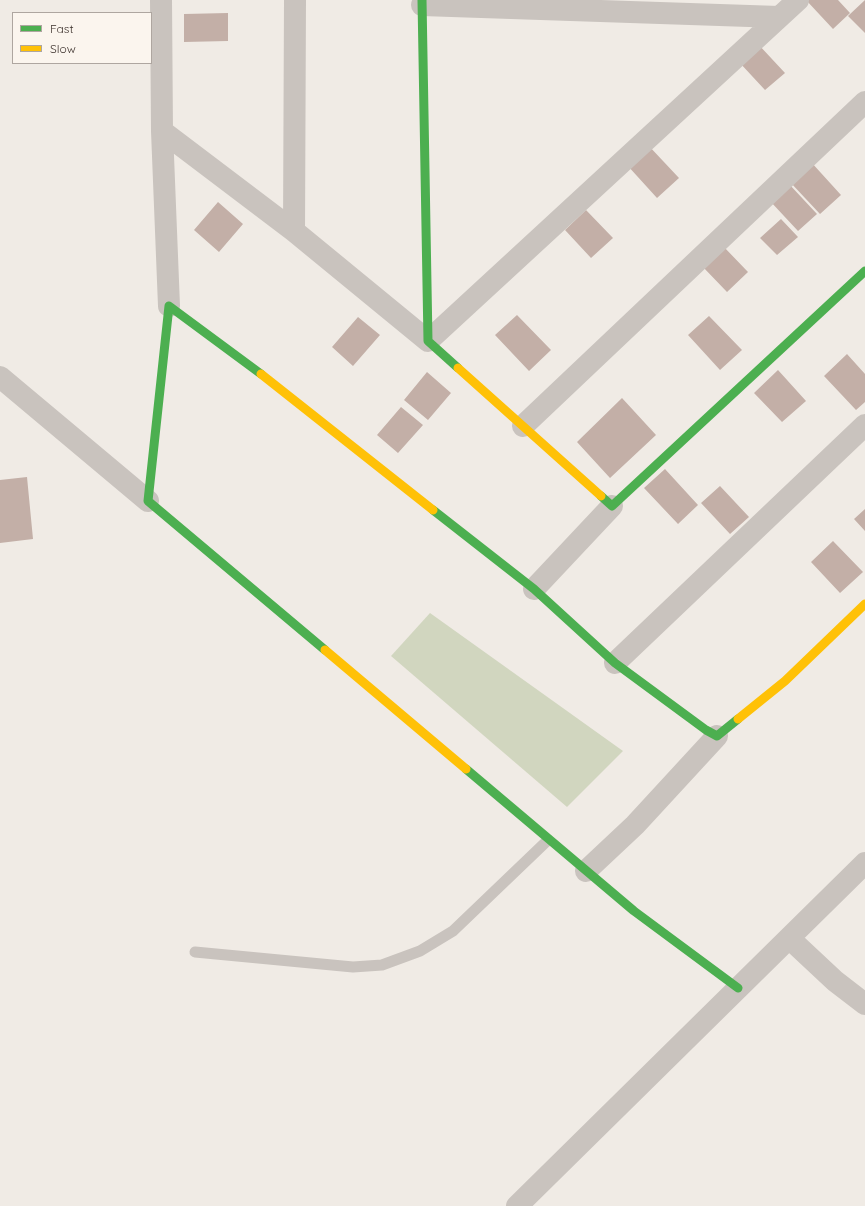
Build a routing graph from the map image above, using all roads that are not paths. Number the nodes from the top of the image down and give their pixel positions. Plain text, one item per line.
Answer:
1 (161, 0) edge
2 (295, 0) edge
3 (798, 0) edge
4 (422, 2) edge
5 (779, 18) junction
6 (865, 102) edge
7 (162, 131) junction
8 (294, 231) junction
9 (865, 271) edge
10 (169, 306) junction
11 (428, 341) junction
12 (0, 377) edge
13 (523, 426) junction
14 (865, 426) edge
15 (148, 501) junction
16 (612, 506) junction
17 (534, 589) junction
18 (865, 604) edge
19 (615, 663) junction
20 (717, 736) junction
21 (548, 840) junction
22 (865, 863) edge
23 (586, 871) junction
24 (789, 938) junction
25 (195, 952) dead end
26 (738, 988) junction
27 (865, 1004) edge
28 (517, 1206) edge

1 - 7 street
2 - 8 street
3 - 5 street
4 - 5 street
4 - 11 street
5 - 11 street
6 - 13 street
7 - 8 street
7 - 10 street
8 - 11 street
9 - 16 street
10 - 15 street
10 - 17 street
11 - 13 street
12 - 15 street
13 - 16 street
14 - 19 street
15 - 21 street
16 - 17 street
17 - 19 street
18 - 20 street
19 - 20 street
20 - 23 street
21 - 23 street
21 - 25 lane
22 - 24 street
23 - 26 street
24 - 26 street
24 - 27 street
26 - 28 street

